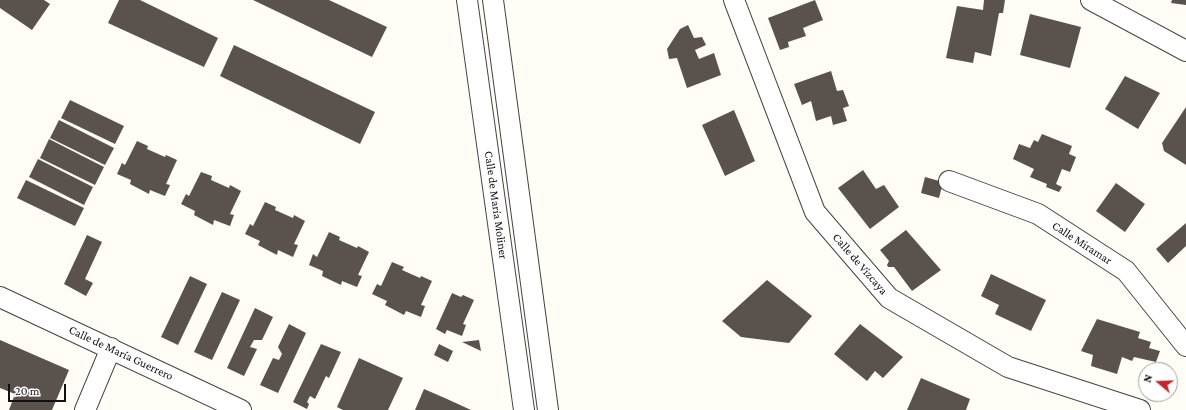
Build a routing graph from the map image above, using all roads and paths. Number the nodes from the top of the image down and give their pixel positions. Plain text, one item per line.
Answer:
1 (467, 0) edge
2 (493, 0) edge
3 (734, 0) edge
4 (1091, 0) edge
5 (1186, 51) edge
6 (949, 181) dead end
7 (0, 297) edge
8 (1186, 346) edge
9 (111, 348) junction
10 (85, 410) edge
11 (241, 410) edge
12 (524, 410) edge
13 (548, 410) edge
14 (1140, 410) edge

1 - 12 street, Calle de María Moliner
2 - 13 street, Calle de María Moliner
3 - 14 street, Calle de Vizcaya
4 - 5 street
6 - 8 street, Calle Miramar
7 - 9 street, Calle de María Guerrero
9 - 10 street
9 - 11 street, Calle de María Guerrero

